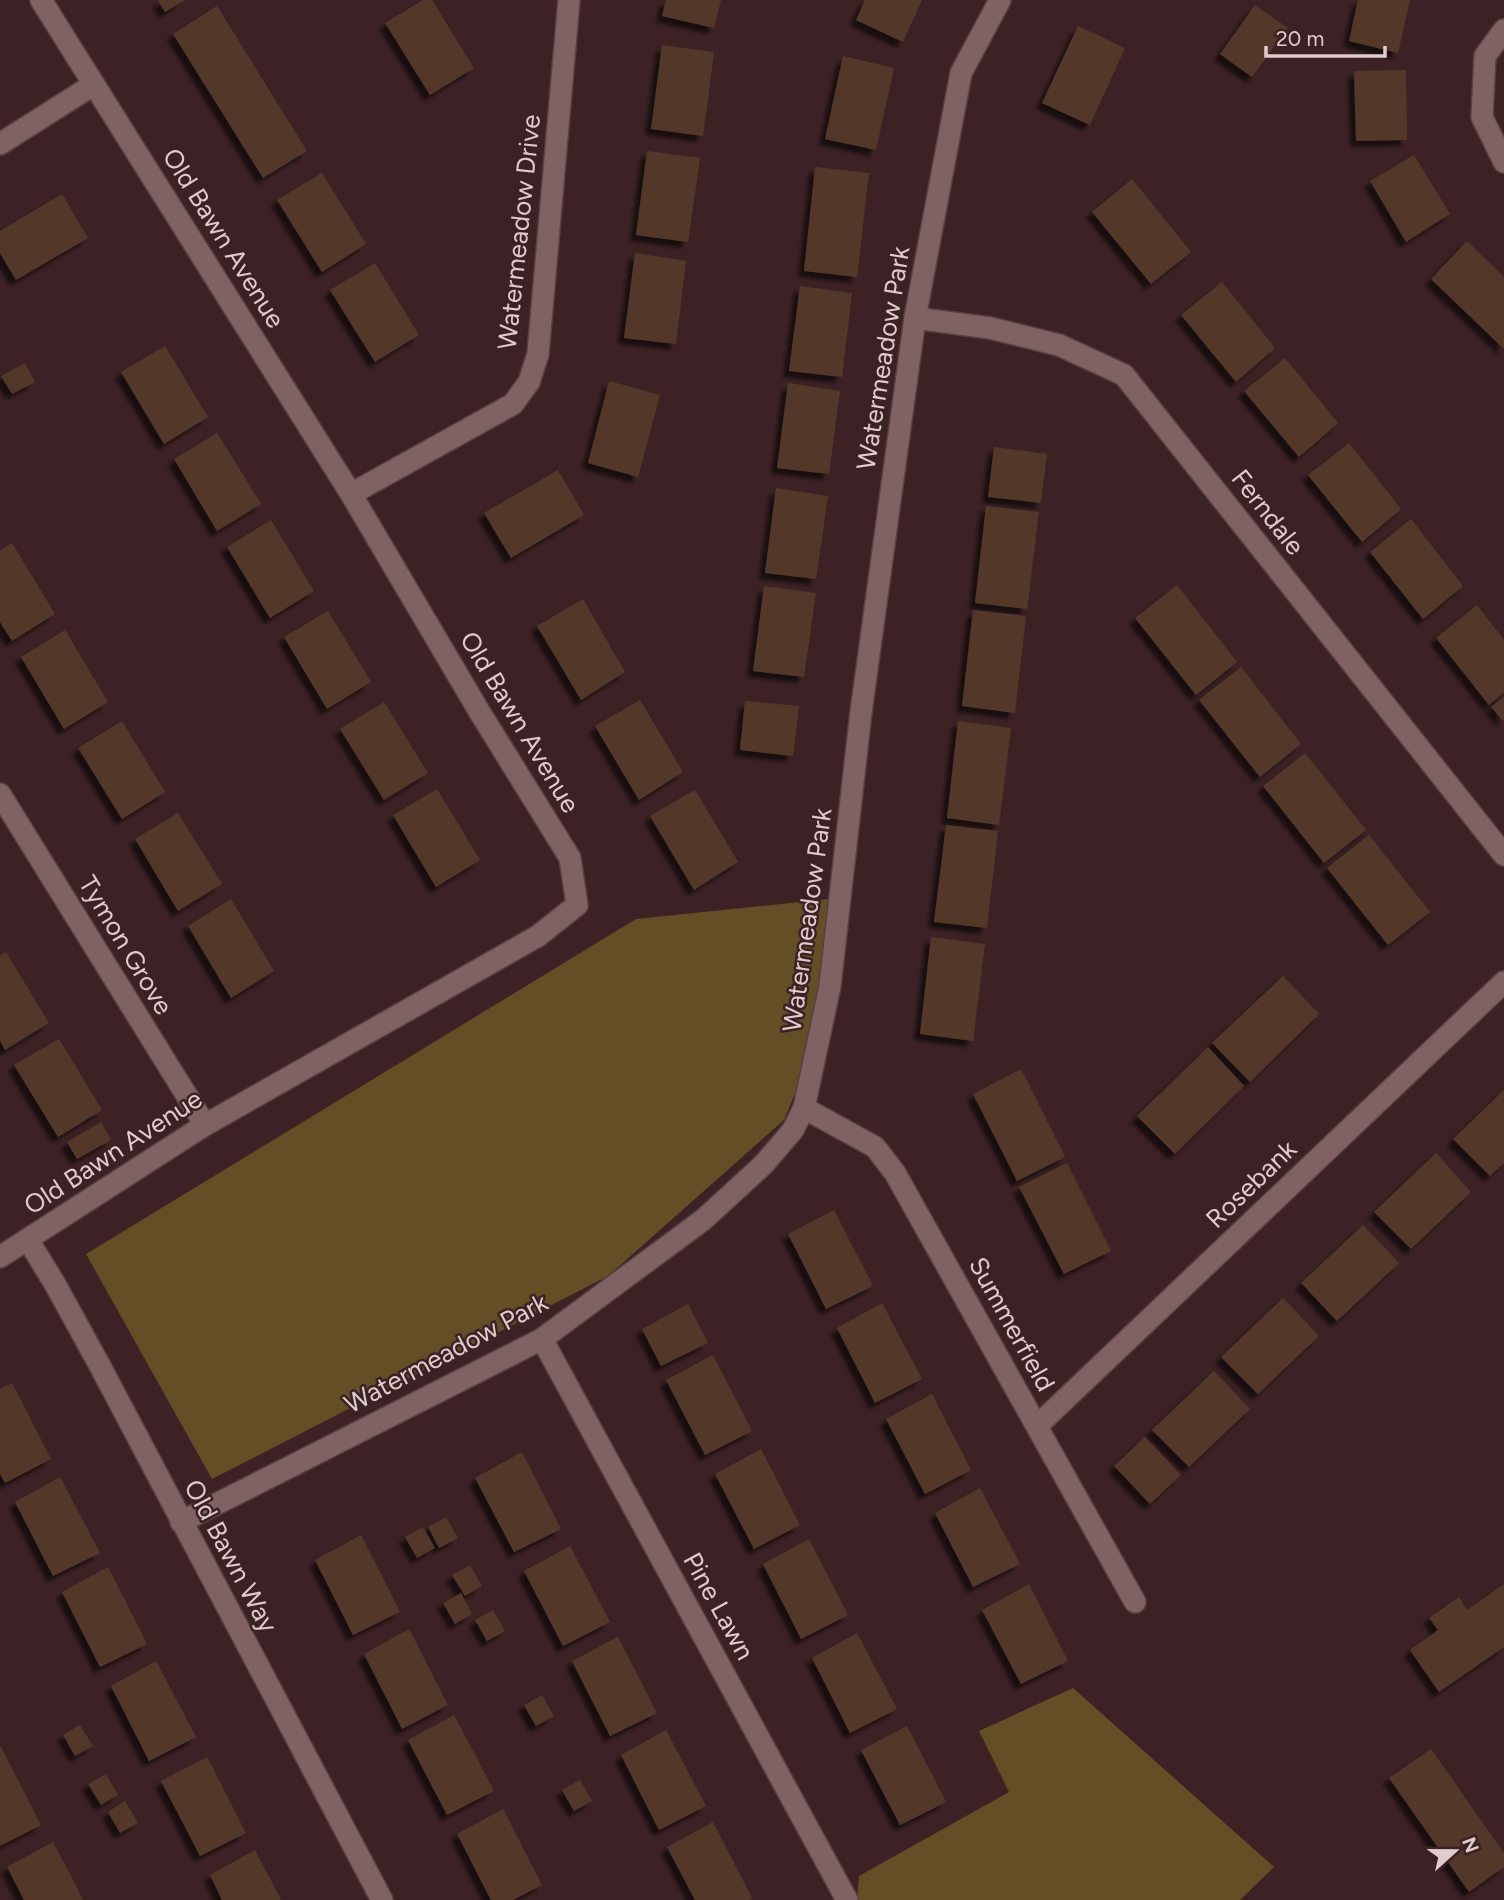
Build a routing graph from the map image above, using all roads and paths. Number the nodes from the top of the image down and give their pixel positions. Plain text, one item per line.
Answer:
1 (41, 0) edge
2 (569, 0) edge
3 (1000, 0) edge
4 (1504, 30) edge
5 (93, 85) junction
6 (0, 144) edge
7 (1504, 162) edge
8 (915, 318) junction
9 (351, 494) junction
10 (0, 794) edge
11 (1504, 855) edge
12 (1504, 982) edge
13 (804, 1108) junction
14 (205, 1125) junction
15 (27, 1240) junction
16 (0, 1257) edge
17 (542, 1339) junction
18 (1037, 1426) junction
19 (181, 1522) junction
20 (1135, 1602) dead end
21 (382, 1900) edge
22 (847, 1900) edge

1 - 5 street, Old Bawn Avenue
2 - 9 street, Watermeadow Drive
3 - 8 street, Watermeadow Park
4 - 7 street
5 - 6 street
5 - 9 street, Old Bawn Avenue
8 - 11 street, Ferndale
8 - 13 street, Watermeadow Park
9 - 14 street, Old Bawn Avenue
10 - 14 street, Tymon Grove
12 - 18 street, Rosebank
13 - 17 street, Watermeadow Park
13 - 18 street, Summerfield
14 - 15 street, Old Bawn Avenue
15 - 16 street, Old Bawn Avenue
15 - 19 street, Old Bawn Way
17 - 19 street, Watermeadow Park
17 - 22 street, Pine Lawn
18 - 20 street, Summerfield
19 - 21 street, Old Bawn Way

